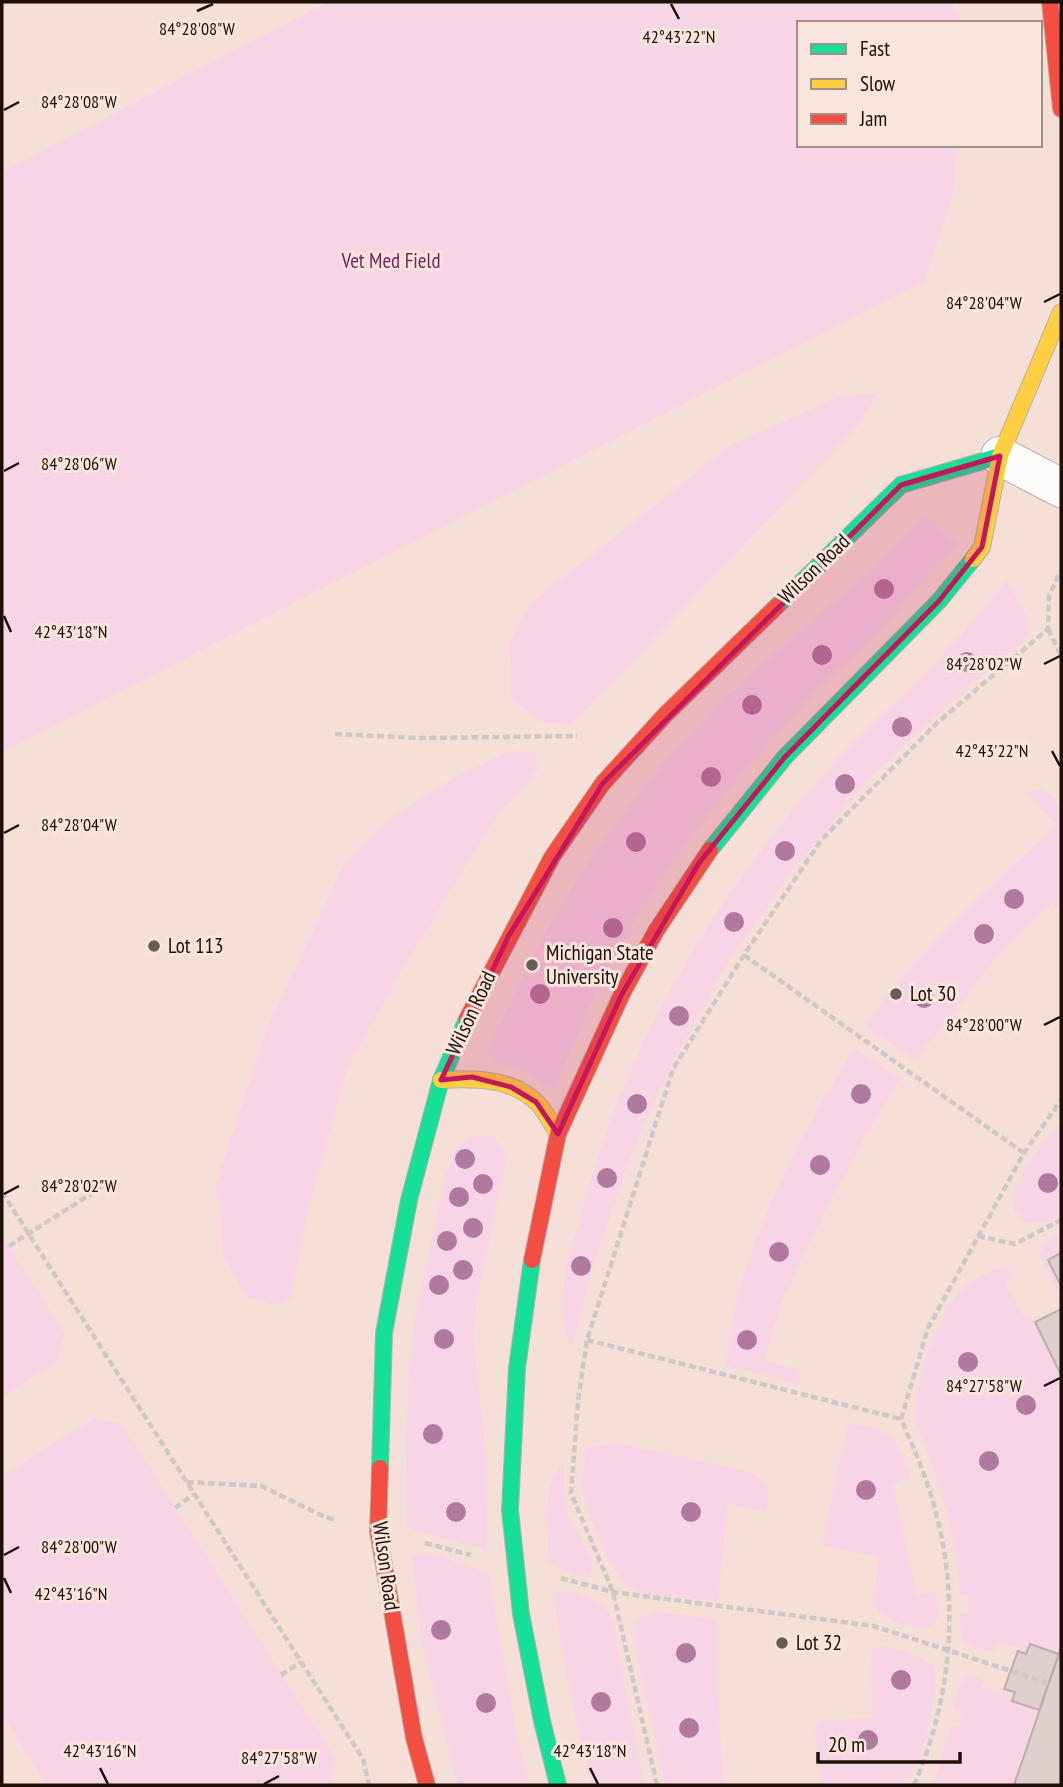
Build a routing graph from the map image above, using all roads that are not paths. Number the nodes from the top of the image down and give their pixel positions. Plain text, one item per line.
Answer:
1 (1050, 2) edge
2 (1061, 108) edge
3 (1061, 312) edge
4 (1000, 456) junction
5 (1061, 488) edge
6 (441, 1080) junction
7 (558, 1134) junction
8 (427, 1785) edge
9 (558, 1785) edge

1 - 2 street
3 - 4 street
4 - 5 street
4 - 6 street, Wilson Road
4 - 7 street
6 - 7 street
6 - 8 street, Wilson Road
7 - 9 street

